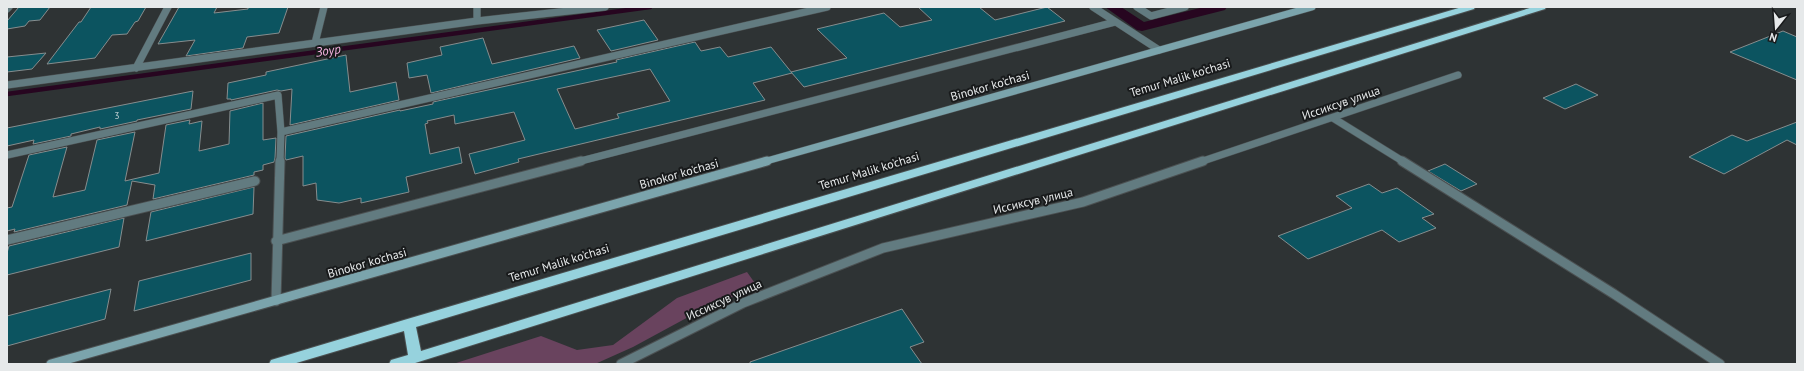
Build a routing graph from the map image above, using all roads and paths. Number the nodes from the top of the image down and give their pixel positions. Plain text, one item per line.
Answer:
1 (168, 7) edge
2 (324, 7) edge
3 (477, 7) edge
4 (605, 7) edge
5 (827, 7) edge
6 (1093, 7) edge
7 (1137, 7) edge
8 (1185, 7) edge
9 (1312, 7) edge
10 (1471, 7) edge
11 (1542, 7) edge
12 (477, 21) junction
13 (1115, 22) junction
14 (315, 43) junction
15 (1159, 50) junction
16 (136, 68) junction
17 (1458, 75) dead end
18 (7, 85) edge
19 (1333, 118) junction
20 (281, 132) junction
21 (7, 155) edge
22 (255, 180) dead end
23 (7, 240) edge
24 (276, 241) junction
25 (276, 301) junction
26 (409, 323) junction
27 (415, 358) junction
28 (51, 364) edge
29 (276, 364) edge
30 (396, 364) edge
31 (620, 364) edge
32 (1720, 364) edge

1 - 16 street
2 - 14 street
3 - 12 street
4 - 12 street
5 - 20 street
6 - 13 street
7 - 8 street
9 - 15 main road, Binokor ko'chasi
10 - 26 highway, Temur Malik ko'chasi
11 - 27 highway
12 - 14 street
13 - 15 street
13 - 24 street
14 - 16 street
15 - 25 main road, Binokor ko'chasi
16 - 18 street
17 - 19 street, Иссиксув улица
19 - 31 street, Иссиксув улица
19 - 32 street
20 - 21 street
20 - 24 street
22 - 23 street
24 - 25 street
25 - 28 main road, Binokor ko'chasi
26 - 27 highway
26 - 29 highway, Temur Malik ko'chasi
27 - 30 highway

